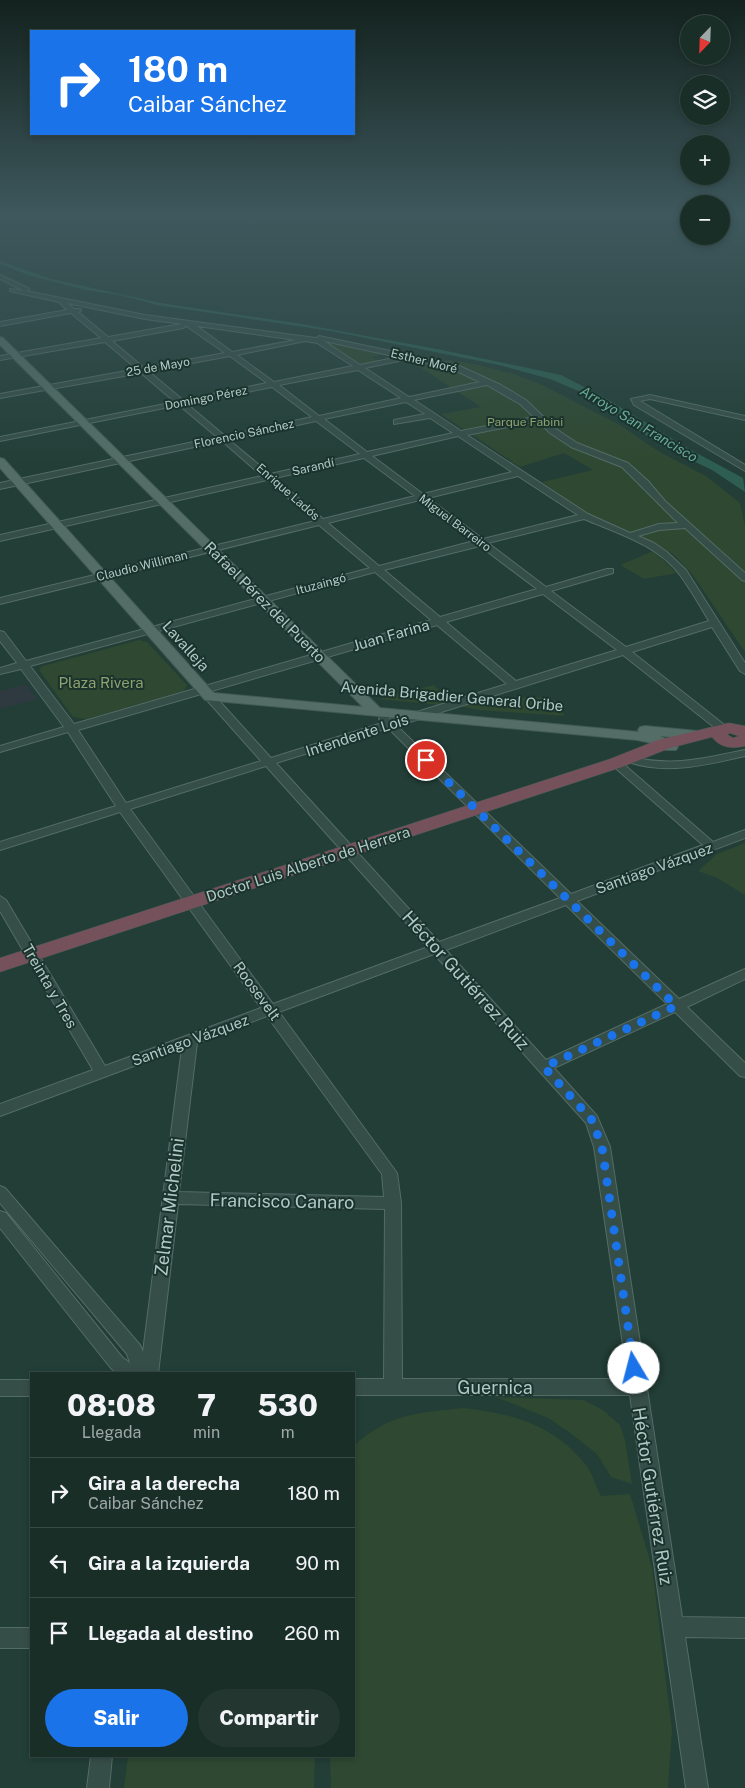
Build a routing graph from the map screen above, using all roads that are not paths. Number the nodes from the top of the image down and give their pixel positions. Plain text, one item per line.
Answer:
1 (57, 299) edge
2 (67, 299) edge
3 (60, 300) junction
4 (99, 307) junction
5 (73, 311) junction
6 (188, 323) junction
7 (0, 324) edge
8 (315, 338) junction
9 (106, 339) junction
10 (0, 340) edge
11 (231, 354) junction
12 (16, 355) junction
13 (412, 357) junction
14 (0, 358) edge
15 (360, 368) junction
16 (144, 370) junction
17 (488, 382) junction
18 (274, 385) junction
19 (48, 387) junction
20 (0, 396) edge
21 (408, 399) junction
22 (183, 403) junction
23 (431, 415) junction
24 (318, 418) junction
25 (540, 418) junction
26 (745, 418) edge
27 (84, 422) junction
28 (397, 422) dead end
29 (458, 434) junction
30 (225, 438) junction
31 (0, 439) edge
32 (366, 455) junction
33 (122, 460) junction
34 (0, 461) edge
35 (744, 467) edge
36 (518, 473) junction
37 (270, 477) junction
38 (19, 482) junction
39 (0, 486) edge
40 (421, 496) junction
41 (163, 501) junction
42 (662, 503) junction
43 (585, 516) junction
44 (322, 521) junction
45 (57, 525) junction
46 (689, 526) junction
47 (648, 529) junction
48 (630, 536) junction
49 (0, 538) edge
50 (480, 542) junction
51 (212, 549) junction
52 (377, 569) junction
53 (610, 572) dead end
54 (102, 576) junction
55 (745, 578) edge
56 (545, 590) junction
57 (264, 599) junction
58 (0, 602) edge
59 (439, 621) junction
60 (714, 623) junction
61 (150, 630) junction
62 (0, 634) edge
63 (624, 651) junction
64 (319, 656) junction
65 (22, 665) junction
66 (0, 671) edge
67 (745, 671) edge
68 (514, 685) junction
69 (206, 694) junction
70 (373, 709) junction
71 (430, 711) junction
72 (414, 716) junction
73 (389, 724) junction
74 (71, 728) junction
75 (604, 730) junction
76 (698, 735) junction
77 (738, 738) edge
78 (668, 745) junction
79 (0, 749) edge
80 (624, 761) junction
81 (269, 763) junction
82 (123, 808) junction
83 (476, 809) junction
84 (745, 834) edge
85 (0, 846) edge
86 (711, 846) junction
87 (348, 851) junction
88 (0, 900) edge
89 (568, 900) junction
90 (193, 902) junction
91 (438, 948) junction
92 (31, 955) junction
93 (0, 965) edge
94 (745, 974) edge
95 (676, 1006) junction
96 (270, 1011) junction
97 (190, 1039) junction
98 (544, 1067) junction
99 (101, 1072) junction
100 (745, 1072) edge
101 (0, 1110) edge
102 (0, 1192) edge
103 (170, 1198) junction
104 (393, 1203) junction
105 (0, 1217) edge
106 (60, 1263) junction
107 (46, 1274) junction
108 (128, 1372) edge
109 (141, 1372) edge
110 (149, 1372) edge
111 (393, 1387) junction
112 (637, 1387) junction
113 (0, 1388) edge
114 (30, 1388) edge
115 (355, 1388) edge
116 (673, 1627) junction
117 (745, 1628) edge
118 (0, 1638) edge
119 (30, 1638) edge
120 (102, 1757) edge
121 (98, 1788) edge
122 (697, 1788) edge

1 - 3 street, Esther Moré
2 - 4 street, Esther Moré
3 - 4 street, Esther Moré
3 - 5 street, Enrique Ladós
4 - 5 street
4 - 6 street, Esther Moré
5 - 7 street
5 - 9 street, Enrique Ladós
6 - 8 street, Esther Moré
6 - 9 street
6 - 11 street, Miguel Barreiro
8 - 11 street, 25 de Mayo
8 - 13 street, Esther Moré
8 - 15 street, Esther Moré
9 - 12 street
9 - 16 street, Enrique Ladós
10 - 12 main road, Rafael Pérez del Puerto
11 - 16 street, 25 de Mayo
11 - 18 street, Miguel Barreiro
12 - 14 street
12 - 19 main road, Rafael Pérez del Puerto
13 - 15 street, Domingo Pérez
13 - 17 street, Esther Moré
15 - 18 street, Domingo Pérez
15 - 21 street, Esther Moré
16 - 19 street, 25 de Mayo
16 - 22 street, Enrique Ladós
17 - 21 street, Florencio Sánchez
17 - 25 street, Esther Moré
18 - 22 street, Domingo Pérez
18 - 24 street, Miguel Barreiro
19 - 20 street, 25 de Mayo
19 - 27 main road, Rafael Pérez del Puerto
21 - 23 street, Esther Moré
21 - 24 street, Florencio Sánchez
22 - 27 street, Domingo Pérez
22 - 30 street, Enrique Ladós
23 - 28 street
23 - 29 street, Esther Moré
24 - 30 street, Florencio Sánchez
24 - 32 street, Miguel Barreiro
25 - 29 street, Sarandí
25 - 42 street, Esther Moré
26 - 35 street
27 - 31 street, Domingo Pérez
27 - 33 main road, Rafael Pérez del Puerto
29 - 32 street, Sarandí
29 - 36 street, Esther Moré
30 - 33 street, Florencio Sánchez
30 - 37 street, Enrique Ladós
32 - 37 street, Sarandí
32 - 40 street, Miguel Barreiro
33 - 38 street, Florencio Sánchez
33 - 41 main road, Rafael Pérez del Puerto
34 - 38 main road, Lavalleja
36 - 40 street, Claudio Williman
36 - 43 street, Esther Moré
37 - 41 street, Sarandí
37 - 44 street, Enrique Ladós
38 - 39 street, Florencio Sánchez
38 - 45 main road, Lavalleja
40 - 44 street, Claudio Williman
40 - 50 street, Miguel Barreiro
41 - 45 street, Sarandí
41 - 51 main road, Rafael Pérez del Puerto
42 - 46 street, Esther Moré
42 - 47 street
43 - 48 street, Esther Moré
43 - 50 street, Ituzaingó
44 - 51 street, Claudio Williman
44 - 52 street, Enrique Ladós
45 - 49 street, Sarandí
45 - 54 main road, Lavalleja
46 - 47 street
46 - 55 street, Esther Moré
47 - 48 street
48 - 60 street, Esther Moré
50 - 52 street, Ituzaingó
50 - 56 street, Miguel Barreiro
51 - 54 street, Claudio Williman
51 - 57 main road, Rafael Pérez del Puerto
52 - 57 street, Ituzaingó
52 - 59 street, Enrique Ladós
53 - 56 street, Juan Farina
54 - 58 street, Claudio Williman
54 - 61 main road, Lavalleja
56 - 59 street, Juan Farina
56 - 63 street, Miguel Barreiro
57 - 61 street, Ituzaingó
57 - 64 main road, Rafael Pérez del Puerto
59 - 64 street, Juan Farina
59 - 68 street, Enrique Ladós
60 - 63 street, Intendente Lois
60 - 67 street, Esther Moré
61 - 65 street, Ituzaingó
61 - 69 main road, Lavalleja
62 - 65 street, Roosevelt
63 - 68 street, Intendente Lois
63 - 77 street, Miguel Barreiro
64 - 69 street, Juan Farina
64 - 70 main road, Rafael Pérez del Puerto
65 - 66 street, Ituzaingó
65 - 74 street, Roosevelt
68 - 71 street, Intendente Lois
69 - 70 main road, Avenida Brigadier General Oribe
69 - 74 street, Juan Farina
69 - 81 street, Lavalleja
70 - 71 main road, Avenida Brigadier General Oribe
70 - 72 main road, Avenida Brigadier General Oribe
70 - 73 street, Rafael Pérez del Puerto
71 - 72 street, Intendente Lois
71 - 75 main road, Avenida Brigadier General Oribe
72 - 73 street, Intendente Lois
72 - 75 main road, Avenida Brigadier General Oribe
73 - 81 street, Intendente Lois
73 - 83 street, Rafael Pérez del Puerto
74 - 79 street, Juan Farina
74 - 82 street, Roosevelt
75 - 76 main road, Avenida Brigadier General Oribe
75 - 78 main road, Avenida Brigadier General Oribe
76 - 77 highway, Doctor Luis Alberto de Herrera
76 - 78 highway, Doctor Luis Alberto de Herrera
77 - 78 highway, Doctor Luis Alberto de Herrera
77 - 80 street, Doctor Luis Alberto de Herrera
78 - 80 highway, Doctor Luis Alberto de Herrera
80 - 83 highway, Doctor Luis Alberto de Herrera
80 - 86 street
81 - 82 street, Intendente Lois
81 - 87 street, Lavalleja
82 - 85 street, Intendente Lois
82 - 90 street, Roosevelt
83 - 87 highway, Doctor Luis Alberto de Herrera
83 - 89 street, Rafael Pérez del Puerto
84 - 86 street, Santiago Vázquez
86 - 89 street, Santiago Vázquez
87 - 90 highway, Doctor Luis Alberto de Herrera
87 - 91 street, Héctor Gutiérrez Ruiz
88 - 92 street, Treinta y Tres
89 - 91 street, Santiago Vázquez
89 - 95 street, Rafael Pérez del Puerto
90 - 92 highway, Doctor Luis Alberto de Herrera
90 - 96 street, Roosevelt
91 - 96 street, Santiago Vázquez
91 - 98 street, Héctor Gutiérrez Ruiz
92 - 93 highway, Doctor Luis Alberto de Herrera
92 - 99 street, Treinta y Tres
94 - 95 street
95 - 98 street
95 - 100 street, Rafael Pérez del Puerto
96 - 97 street, Santiago Vázquez
96 - 104 street, Roosevelt
97 - 99 street, Santiago Vázquez
97 - 103 street, Zelmar Michelini
98 - 112 street, Héctor Gutiérrez Ruiz
99 - 101 street, Santiago Vázquez
102 - 106 street
103 - 104 street, Francisco Canaro
103 - 110 street, Zelmar Michelini
104 - 111 street, Roosevelt
105 - 107 street
106 - 107 street
106 - 109 street
107 - 108 street
111 - 112 street, Guernica
111 - 115 street, Guernica
112 - 116 street, Héctor Gutiérrez Ruiz
113 - 114 street
116 - 117 street
116 - 122 street, Héctor Gutiérrez Ruiz
118 - 119 street
120 - 121 street

